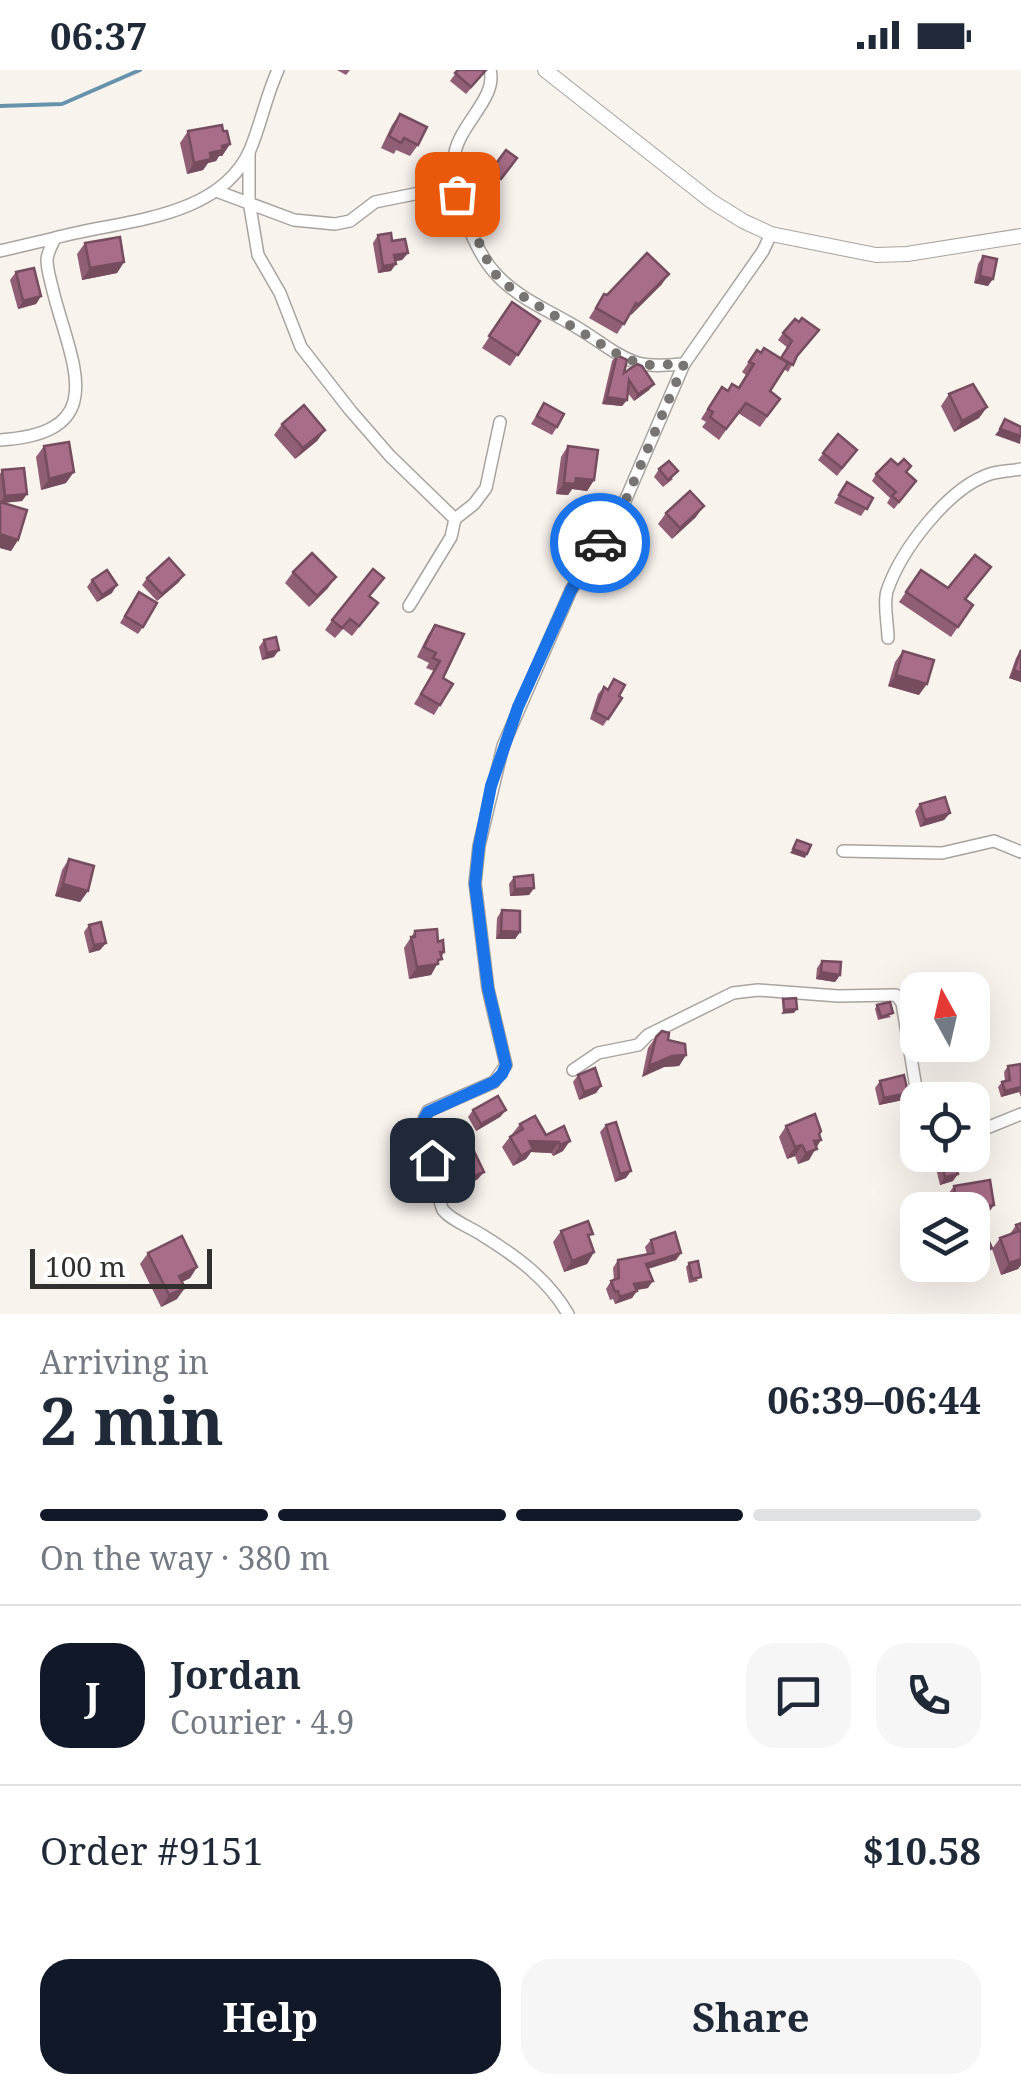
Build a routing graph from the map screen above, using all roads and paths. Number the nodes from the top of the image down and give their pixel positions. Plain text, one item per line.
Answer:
1 (278, 70) edge
2 (490, 70) edge
3 (545, 70) edge
4 (250, 152) junction
5 (454, 186) junction
6 (220, 192) junction
7 (249, 201) junction
8 (771, 234) junction
9 (1021, 236) edge
10 (55, 238) junction
11 (0, 251) edge
12 (684, 364) junction
13 (500, 422) dead end
14 (0, 440) edge
15 (1021, 469) edge
16 (455, 520) junction
17 (408, 606) dead end
18 (888, 638) dead end
19 (843, 851) dead end
20 (1021, 852) edge
21 (573, 1070) dead end
22 (915, 1082) edge
23 (1021, 1114) edge
24 (990, 1127) edge
25 (568, 1314) edge

1 - 4 street
2 - 5 street
3 - 8 street
4 - 6 street
4 - 7 street
5 - 7 street
5 - 12 street
6 - 7 street
6 - 10 street
7 - 16 street
8 - 9 street
8 - 12 street
10 - 11 street
10 - 14 street
12 - 25 street
13 - 16 street
15 - 18 street
16 - 17 street
19 - 20 street
21 - 22 street
23 - 24 street

